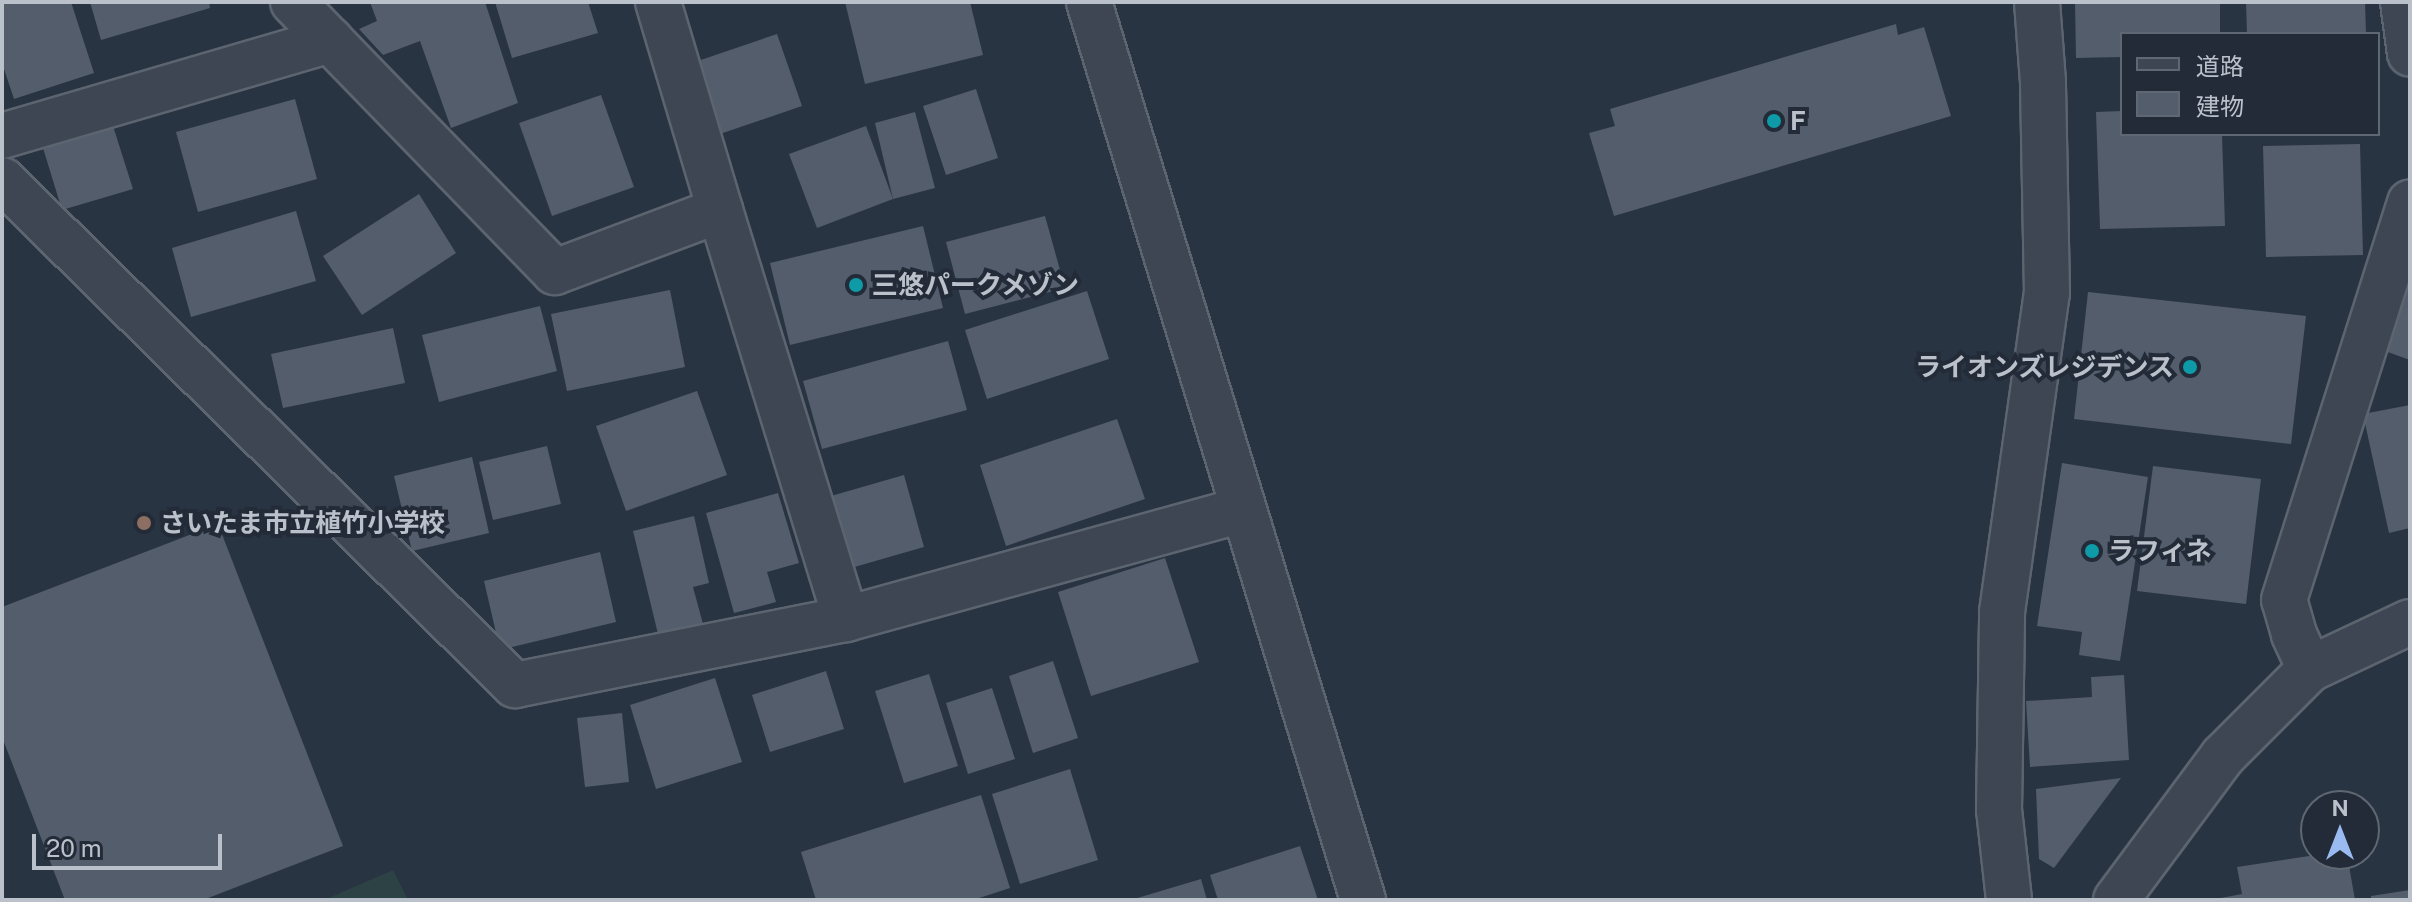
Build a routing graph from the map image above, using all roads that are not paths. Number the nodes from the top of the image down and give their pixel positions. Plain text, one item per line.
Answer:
1 (293, 2) edge
2 (658, 2) edge
3 (1089, 2) edge
4 (2037, 2) edge
5 (2403, 2) edge
6 (330, 40) junction
7 (2410, 54) edge
8 (2, 136) edge
9 (2, 180) edge
10 (2410, 202) edge
11 (720, 210) junction
12 (1242, 510) junction
13 (846, 619) junction
14 (2410, 622) edge
15 (2310, 669) junction
16 (1363, 900) edge
17 (2009, 900) edge
18 (2116, 900) edge

1 - 6 street
2 - 11 street
3 - 12 street
4 - 17 street
5 - 7 street
6 - 8 street
6 - 11 street
9 - 13 street
10 - 15 street
11 - 13 street
12 - 13 street
12 - 16 street
14 - 15 street
15 - 18 street

